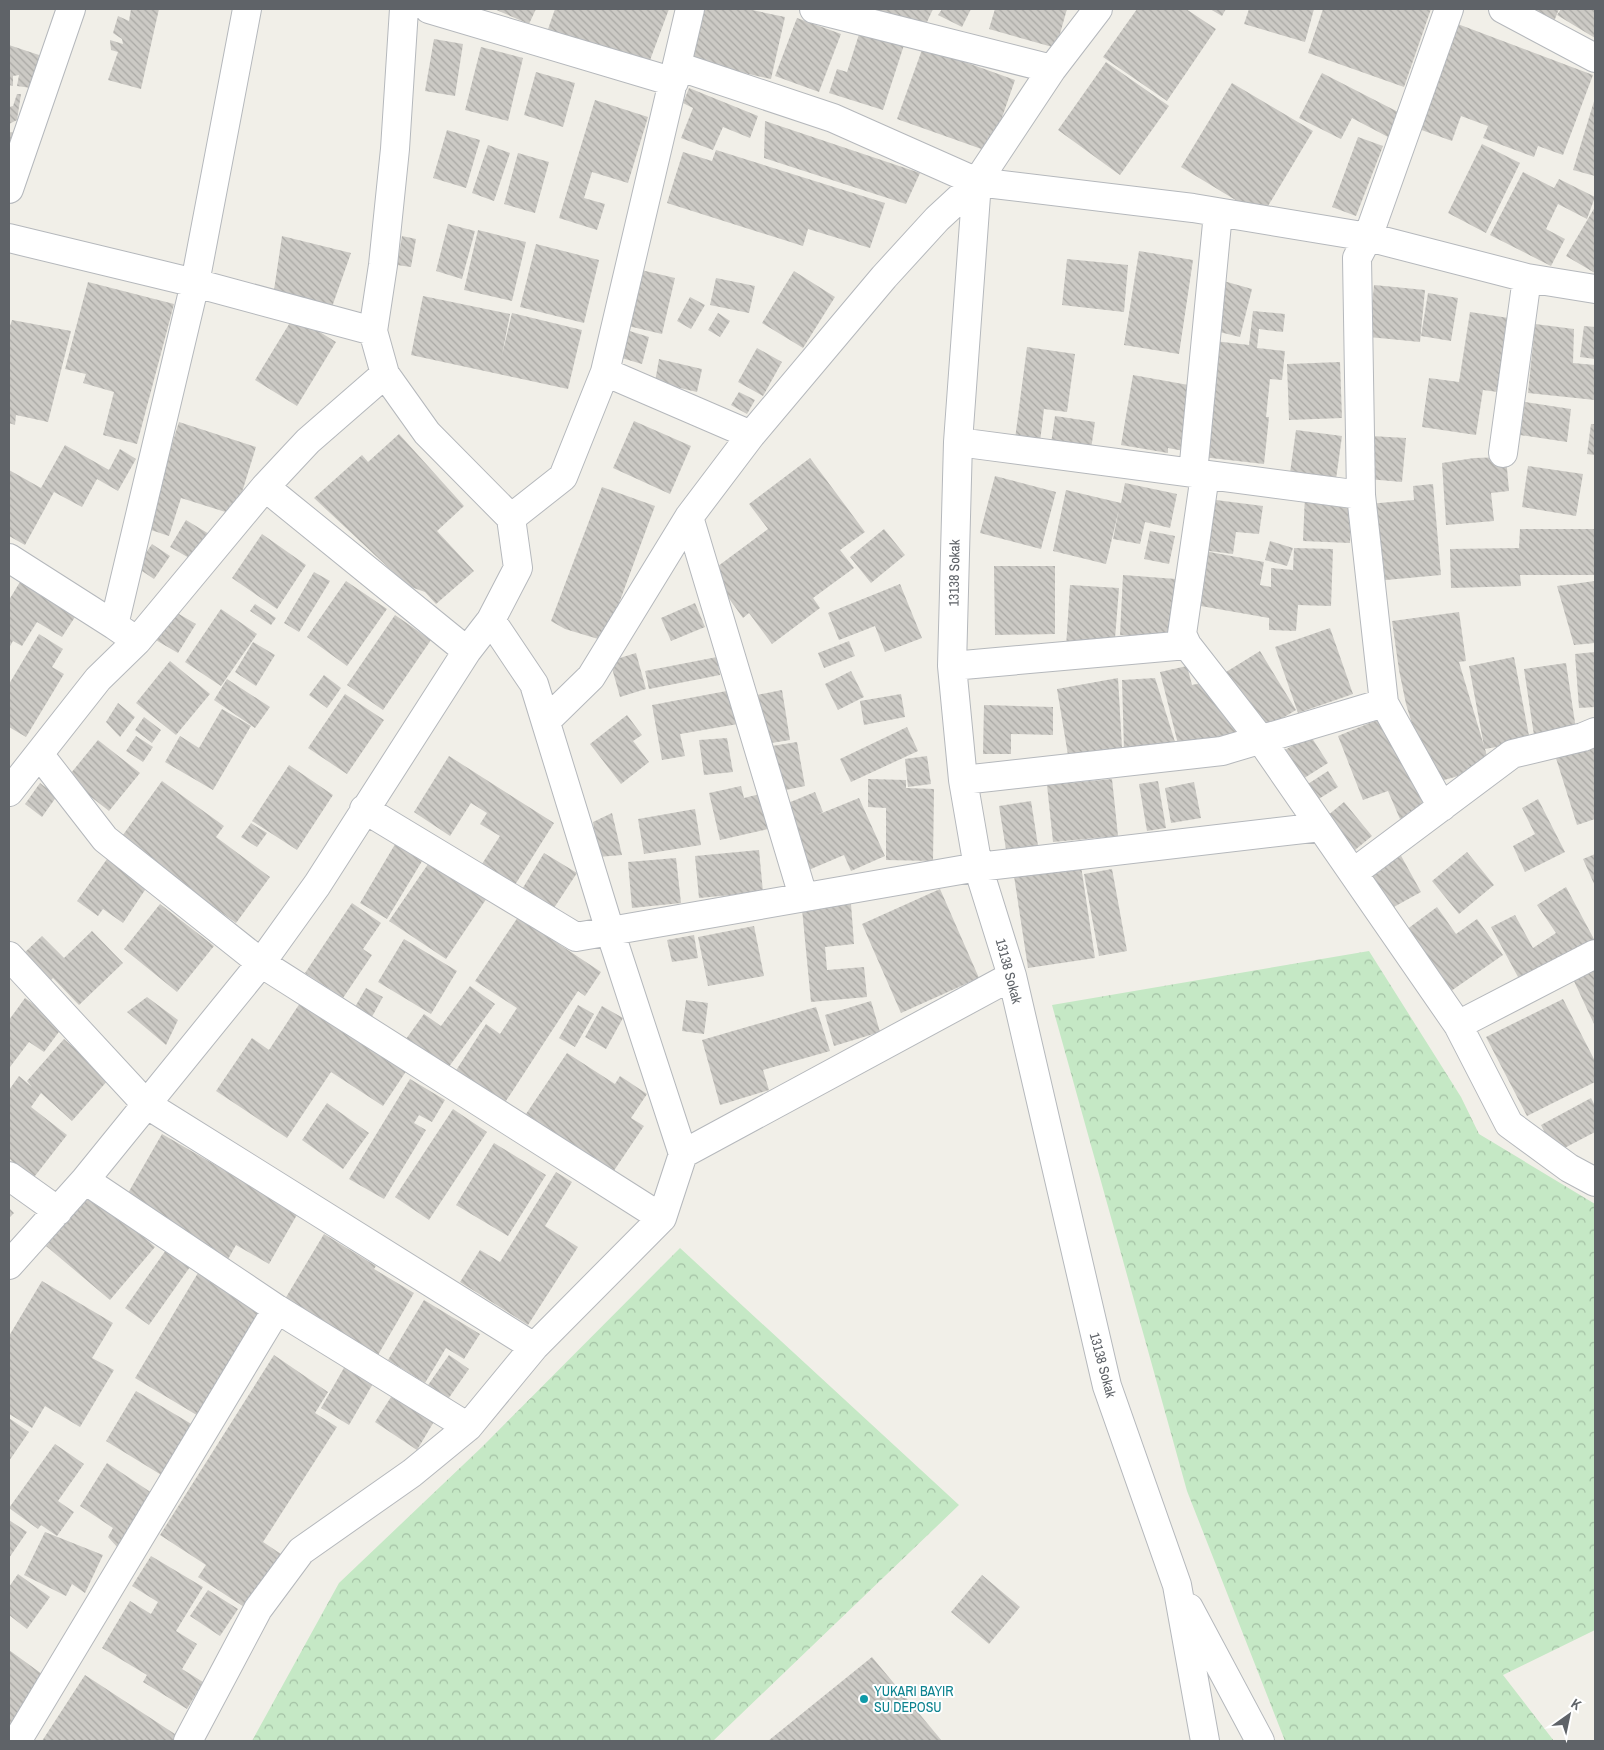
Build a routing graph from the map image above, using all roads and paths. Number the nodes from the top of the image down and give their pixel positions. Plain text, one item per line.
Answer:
1 (72, 9) edge
2 (247, 9) edge
3 (404, 9) edge
4 (429, 9) edge
5 (690, 9) edge
6 (814, 9) edge
7 (1098, 9) edge
8 (1449, 9) edge
9 (1503, 9) edge
10 (1595, 58) edge
11 (1052, 68) junction
12 (675, 74) junction
13 (977, 182) junction
14 (9, 189) edge
15 (1218, 212) junction
16 (1368, 237) junction
17 (9, 238) edge
18 (1527, 278) junction
19 (195, 283) junction
20 (1595, 289) edge
21 (373, 331) junction
22 (605, 372) junction
23 (385, 374) junction
24 (751, 435) junction
25 (958, 442) junction
26 (1502, 453) dead end
27 (1199, 474) junction
28 (265, 487) junction
29 (1361, 495) junction
30 (689, 517) junction
31 (511, 518) junction
32 (9, 558) edge
33 (490, 620) junction
34 (114, 625) junction
35 (137, 640) junction
36 (1187, 645) junction
37 (467, 651) junction
38 (952, 666) junction
39 (1384, 703) junction
40 (546, 721) junction
41 (1595, 732) edge
42 (1261, 740) junction
43 (38, 754) junction
44 (963, 780) junction
45 (9, 792) edge
46 (1442, 807) junction
47 (364, 809) junction
48 (1321, 827) junction
49 (978, 867) junction
50 (1353, 873) junction
51 (803, 896) junction
52 (610, 931) junction
53 (1595, 954) edge
54 (9, 956) edge
55 (261, 963) junction
56 (1012, 976) junction
57 (1458, 1025) junction
58 (146, 1104) junction
59 (683, 1154) junction
60 (9, 1176) edge
61 (85, 1180) junction
62 (1595, 1182) edge
63 (58, 1212) junction
64 (662, 1218) junction
65 (9, 1265) edge
66 (277, 1309) junction
67 (534, 1347) junction
68 (468, 1427) junction
69 (1177, 1585) junction
70 (16, 1741) edge
71 (188, 1741) edge
72 (1205, 1741) edge
73 (1260, 1741) edge

1 - 14 street
2 - 19 street
3 - 21 street
4 - 12 street
5 - 12 street
6 - 11 street
7 - 11 street
8 - 16 street
9 - 10 street
11 - 13 street
12 - 13 street
12 - 22 street
13 - 15 street
13 - 24 street
13 - 25 street, 13138 Sokak
15 - 16 street
15 - 27 street
16 - 18 street
16 - 29 street
17 - 19 street
18 - 20 street
18 - 26 street
19 - 21 street
19 - 34 street
21 - 23 street
22 - 24 street
22 - 31 street
23 - 28 street
23 - 31 street
24 - 30 street
25 - 27 street
25 - 38 street, 13138 Sokak
27 - 29 street
27 - 36 street
28 - 35 street
28 - 37 street
29 - 39 street
30 - 40 street
30 - 51 street
31 - 33 street
32 - 34 street
33 - 37 street
33 - 40 street
34 - 35 street
35 - 43 street
36 - 38 street
36 - 42 street
37 - 47 street
38 - 44 street, 13138 Sokak
39 - 42 street
39 - 46 street
40 - 52 street
41 - 46 street
42 - 44 street
42 - 48 street
43 - 45 street
43 - 55 street
44 - 49 street, 13138 Sokak
46 - 50 street
47 - 52 street
47 - 55 street
48 - 49 street
48 - 50 street
49 - 51 street
49 - 56 street, 13138 Sokak
50 - 57 street
51 - 52 street
52 - 59 street
53 - 57 street
54 - 58 street
55 - 58 street
55 - 64 street
56 - 59 street
56 - 69 street, 13138 Sokak
57 - 62 street
58 - 61 street
58 - 67 street
59 - 64 street
60 - 63 street
61 - 63 street
61 - 66 street
63 - 65 street
64 - 67 street
66 - 68 street
66 - 70 street
67 - 68 street
68 - 71 street
69 - 72 street, 13138 Sokak
69 - 73 street

